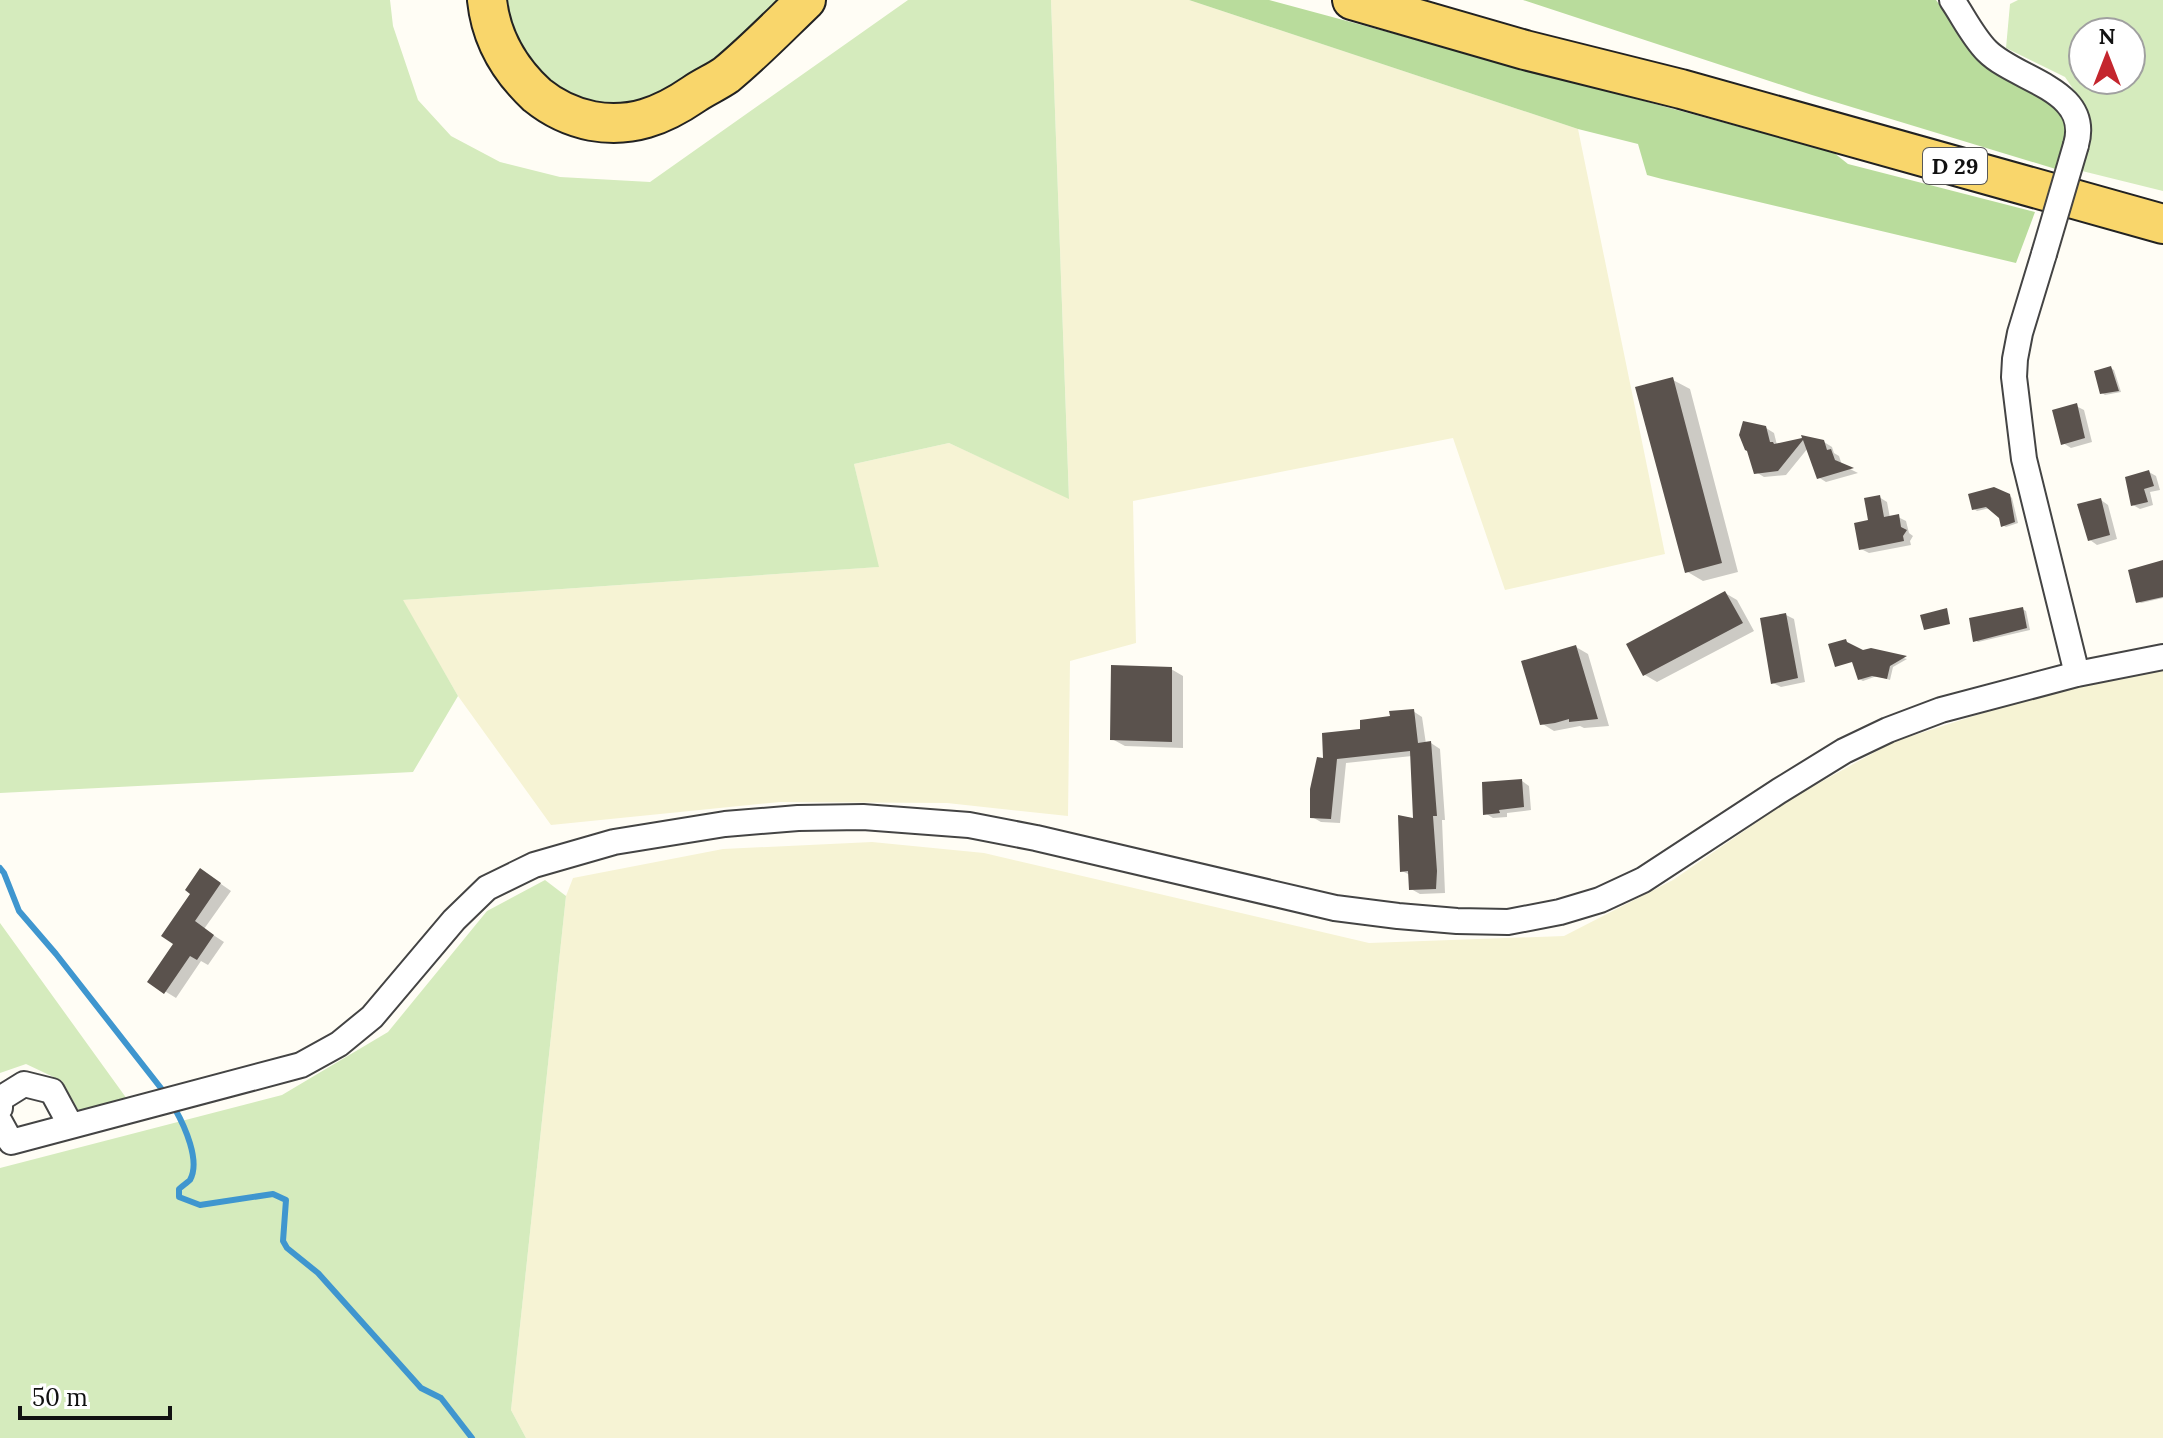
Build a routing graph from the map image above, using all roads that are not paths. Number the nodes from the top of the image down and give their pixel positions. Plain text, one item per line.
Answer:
1 (471, 0) edge
2 (487, 0) edge
3 (806, 0) edge
4 (1352, 0) edge
5 (1435, 0) edge
6 (1952, 0) edge
7 (725, 76) junction
8 (1681, 89) junction
9 (2163, 224) edge
10 (2163, 657) edge
11 (2077, 674) junction
12 (0, 1108) edge
13 (71, 1126) junction
14 (6, 1132) edge

1 - 7 main road
2 - 7 main road
3 - 7 main road
4 - 8 main road, D 29
5 - 8 main road
6 - 11 street, bridge
8 - 9 main road, D 29
10 - 11 street
11 - 13 street
12 - 13 street
13 - 14 street

